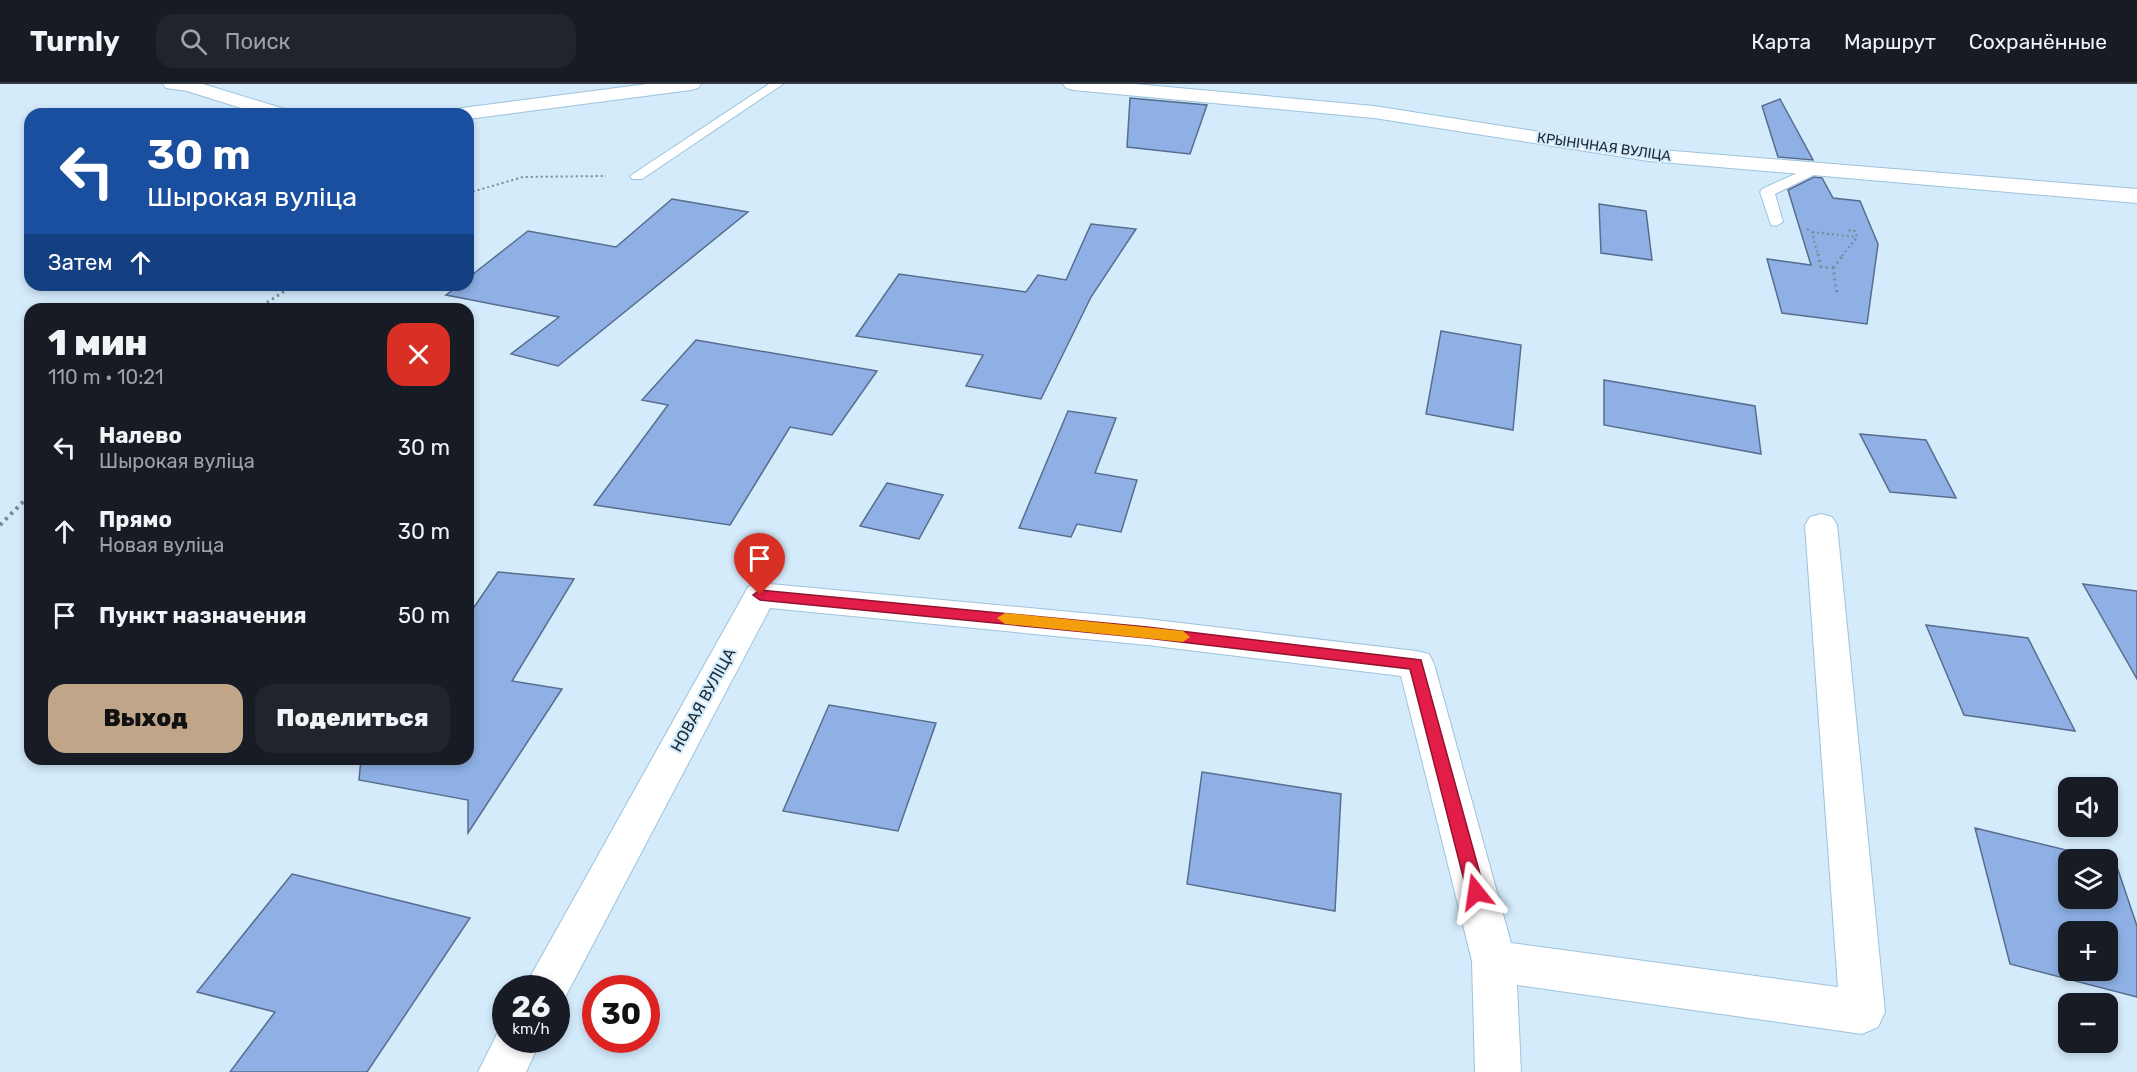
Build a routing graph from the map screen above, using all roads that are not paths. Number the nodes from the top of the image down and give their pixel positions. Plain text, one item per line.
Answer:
1 (173, 84) edge
2 (692, 84) edge
3 (777, 84) edge
4 (1072, 84) edge
5 (261, 108) edge
6 (474, 112) edge
7 (1815, 169) junction
8 (637, 176) road end
9 (2137, 196) edge
10 (1775, 217) road end
11 (1821, 525) dead end
12 (1494, 961) junction
13 (553, 975) edge
14 (511, 1053) edge
15 (501, 1072) edge
16 (1498, 1072) edge

1 - 5 street
2 - 6 street
3 - 8 lane
4 - 7 street, КРЫНІЧНАЯ ВУЛІЦА
7 - 9 street, КРЫНІЧНАЯ ВУЛІЦА
7 - 10 lane
11 - 12 street
12 - 13 street, НОВАЯ ВУЛІЦА
12 - 16 street
14 - 15 street

